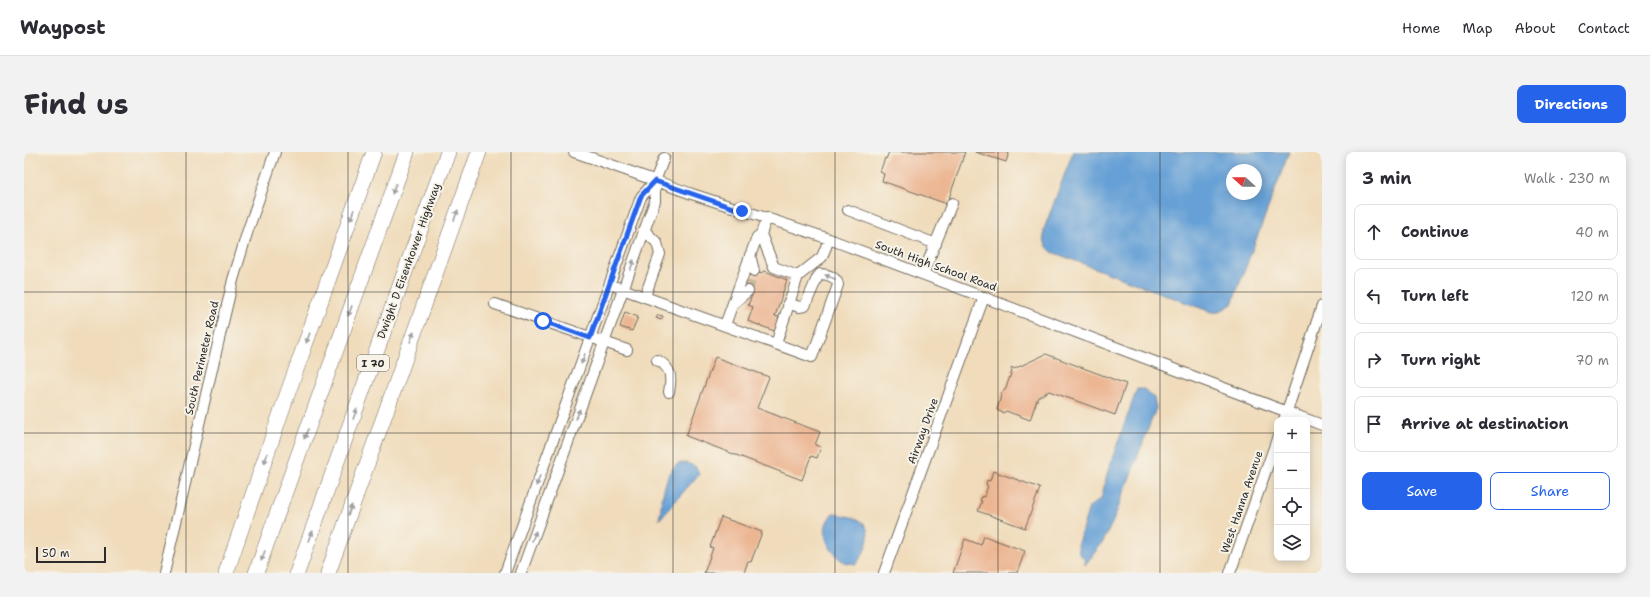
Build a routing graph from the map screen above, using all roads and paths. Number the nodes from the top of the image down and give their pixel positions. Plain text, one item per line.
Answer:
1 (275, 152) edge
2 (374, 152) edge
3 (407, 152) edge
4 (448, 152) edge
5 (479, 152) edge
6 (574, 152) edge
7 (664, 158) dead end
8 (655, 181) junction
9 (952, 203) dead end
10 (848, 210) dead end
11 (767, 217) junction
12 (644, 230) junction
13 (761, 234) junction
14 (829, 239) junction
15 (936, 244) junction
16 (750, 255) junction
17 (754, 272) tunnel mouth
18 (924, 274) junction
19 (798, 276) junction
20 (609, 284) junction
21 (624, 289) junction
22 (748, 291) tunnel mouth
23 (644, 296) junction
24 (984, 297) junction
25 (495, 304) dead end
26 (733, 304) junction
27 (788, 304) junction
28 (1322, 306) edge
29 (726, 325) junction
30 (590, 338) junction
31 (604, 342) junction
32 (776, 344) junction
33 (627, 350) dead end
34 (657, 360) dead end
35 (669, 392) dead end
36 (1285, 416) edge
37 (1322, 425) edge
38 (1274, 448) edge
39 (164, 573) edge
40 (226, 573) edge
41 (256, 573) edge
42 (297, 573) edge
43 (328, 573) edge
44 (505, 573) edge
45 (521, 573) edge
46 (884, 573) edge
47 (1230, 573) edge

1 - 39 street, South Perimeter Road
2 -> 40 highway
3 -> 41 highway
42 -> 4 highway, Dwight D Eisenhower Highway / I 70
43 -> 5 highway
6 - 8 street, South High School Road
7 - 8 street
8 - 11 street, South High School Road
8 - 12 street
8 - 20 street
9 - 15 street
10 - 15 street
11 - 13 street
11 - 14 street, South High School Road
21 -> 12 street
12 - 23 street
13 - 16 street
13 - 19 street
14 - 18 street, South High School Road
14 - 19 street
15 - 18 street
16 - 17 street
16 - 26 street
18 - 24 street, South High School Road
19 - 27 street
20 - 21 street
20 - 30 street
21 - 23 street
21 - 31 street
22 - 26 street
23 - 29 street
24 - 36 street, South High School Road
24 - 46 street, Airway Drive
25 - 30 street
26 - 29 street
27 - 32 street
32 -> 27 street
28 - 36 street
29 - 32 street
30 - 31 street
30 -> 44 street
31 - 33 street
45 -> 31 street
34 - 35 street
36 - 37 street, South High School Road
38 - 47 street, West Hanna Avenue

